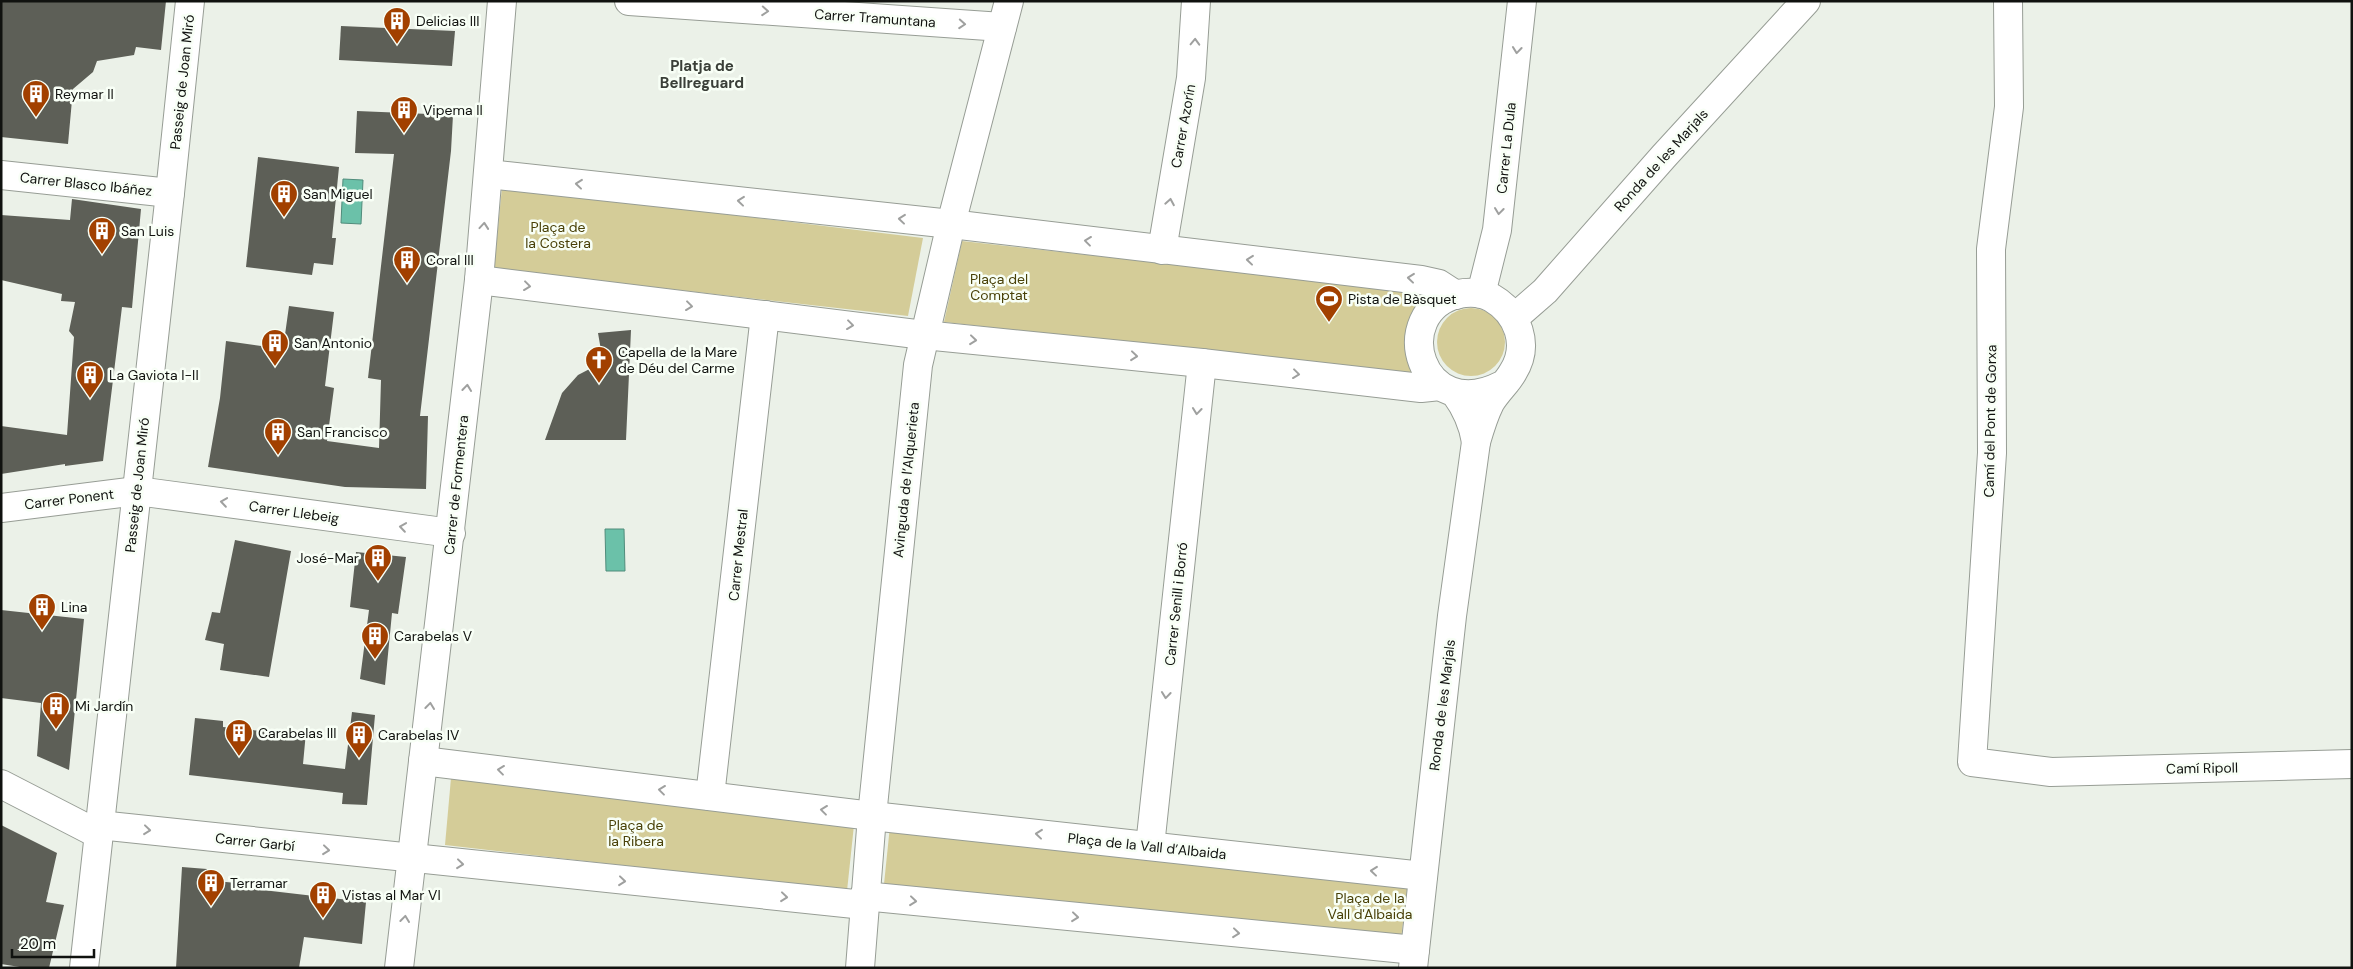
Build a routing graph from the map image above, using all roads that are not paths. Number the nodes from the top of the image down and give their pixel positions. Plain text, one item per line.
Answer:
1 (190, 1) edge
2 (502, 1) edge
3 (629, 1) edge
4 (1196, 1) edge
5 (1522, 1) edge
6 (1806, 1) edge
7 (2008, 1) edge
8 (677, 3) edge
9 (834, 8) edge
10 (1005, 14) edge
11 (488, 174) junction
12 (1, 175) edge
13 (170, 194) junction
14 (951, 224) junction
15 (1162, 250) junction
16 (479, 280) junction
17 (1468, 294) junction
18 (765, 315) junction
19 (1514, 318) junction
20 (924, 335) junction
21 (1202, 363) junction
22 (1502, 385) junction
23 (1447, 390) junction
24 (1476, 442) junction
25 (137, 491) junction
26 (1, 508) edge
27 (451, 533) junction
28 (423, 761) junction
29 (2352, 764) edge
30 (2051, 772) joint
31 (1, 784) edge
32 (710, 796) junction
33 (872, 816) junction
34 (98, 830) junction
35 (1150, 846) junction
36 (412, 859) junction
37 (1423, 876) junction
38 (864, 901) junction
39 (1414, 959) edge
40 (84, 968) edge
41 (400, 968) edge
42 (860, 968) edge

1 - 13 street, Passeig de Joan Miró
2 - 11 street, Carrer de Formentera
3 - 8 street, Carrer Tramuntana
15 -> 4 street, Carrer Azorín
5 -> 17 street, Carrer La Dula
6 - 19 street, Ronda de les Marjals
7 - 30 street, Camí del Pont de Gorxa
8 -> 9 street, Carrer Tramuntana
9 -> 10 street, Carrer Tramuntana
10 - 14 street, Avinguda de l’Alquerieta
14 -> 11 street
16 -> 11 street, Carrer de Formentera
12 - 13 street, Carrer Blasco Ibáñez
13 - 25 street, Passeig de Joan Miró
15 -> 14 street
14 - 20 street, Avinguda de l’Alquerieta
17 -> 15 street
16 -> 18 street
27 -> 16 street, Carrer de Formentera
17 - 19 street
17 - 23 street
18 -> 20 street
18 - 32 street, Carrer Mestral
19 - 22 street
20 -> 21 street
20 - 33 street, Avinguda de l’Alquerieta
21 -> 23 street
21 -> 35 street, Carrer Senill i Borró
22 - 23 street
22 - 24 street
23 - 24 street
24 - 37 street, Ronda de les Marjals
25 - 26 street, Carrer Ponent
27 -> 25 street, Carrer Llebeig
25 - 34 street, Passeig de Joan Miró
28 -> 27 street, Carrer de Formentera
32 -> 28 street
28 - 36 street, Carrer de Formentera
29 - 30 street, Camí Ripoll
31 - 34 street
33 -> 32 street
35 -> 33 street, Plaça de la Vall d’Albaida
33 - 38 street, Avinguda de l’Alquerieta
34 -> 36 street, Carrer Garbí
34 - 40 street, Passeig de Joan Miró
37 -> 35 street, Plaça de la Vall d’Albaida
36 -> 38 street
41 -> 36 street, Carrer de Formentera
37 - 39 street, Ronda de les Marjals
38 -> 39 street
38 - 42 street, Avinguda de l’Alquerieta

